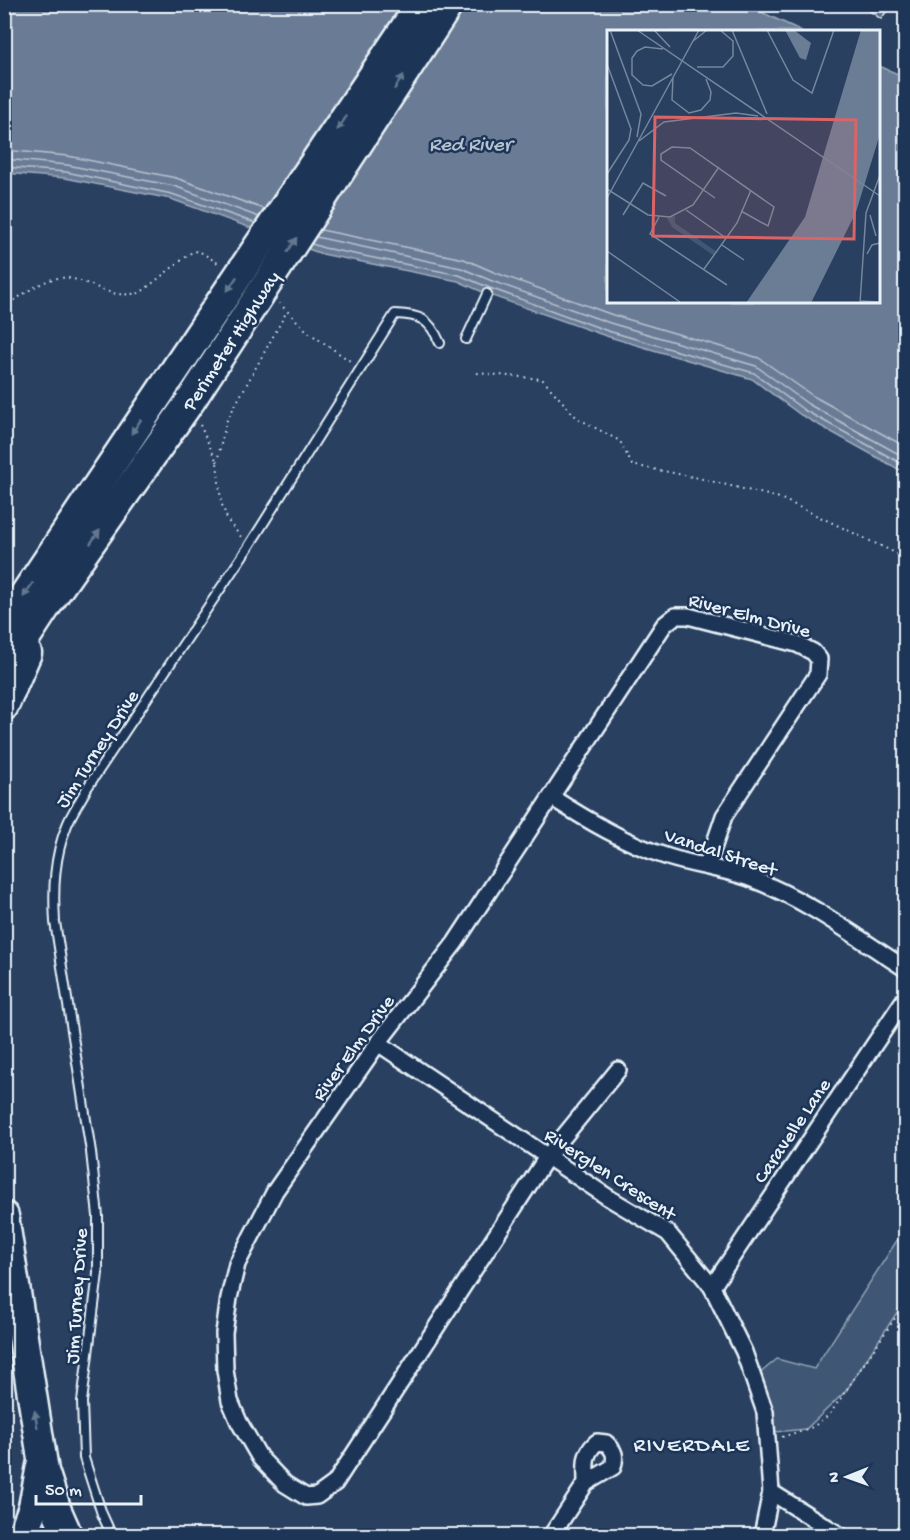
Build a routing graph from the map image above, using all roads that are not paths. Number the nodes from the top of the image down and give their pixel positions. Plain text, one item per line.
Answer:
1 (421, 4) edge
2 (449, 4) edge
3 (487, 294) dead end
4 (466, 339) dead end
5 (440, 343) dead end
6 (49, 602) junction
7 (4, 626) edge
8 (4, 671) edge
9 (4, 706) edge
10 (551, 797) junction
11 (708, 866) junction
12 (906, 969) edge
13 (906, 997) edge
14 (378, 1043) junction
15 (618, 1070) dead end
16 (547, 1157) junction
17 (4, 1216) edge
18 (712, 1287) junction
19 (42, 1458) junction
20 (586, 1483) dead end
21 (771, 1492) junction
22 (22, 1536) edge
23 (68, 1536) edge
24 (111, 1536) edge
25 (551, 1536) edge
26 (762, 1536) edge
27 (841, 1536) edge

1 -> 7 highway, Perimeter Highway, bridge
6 -> 2 highway, Perimeter Highway, bridge
3 - 4 lane
5 - 24 lane, Jim Turney Drive
6 - 8 highway, Perimeter Highway
6 - 9 highway
10 - 11 street, Vandal Street
10 - 11 street, River Elm Drive
10 - 14 street, River Elm Drive
11 - 12 street, Vandal Street
13 - 18 street, Caravelle Lane
14 - 16 street, Riverglen Crescent
14 - 16 street, River Elm Drive
15 - 16 street
16 - 18 street, Riverglen Crescent
19 -> 17 highway
18 - 21 street, Riverglen Crescent
19 - 22 highway
19 - 23 highway
20 - 25 street
21 - 26 street, Riverglen Crescent
21 - 27 street

